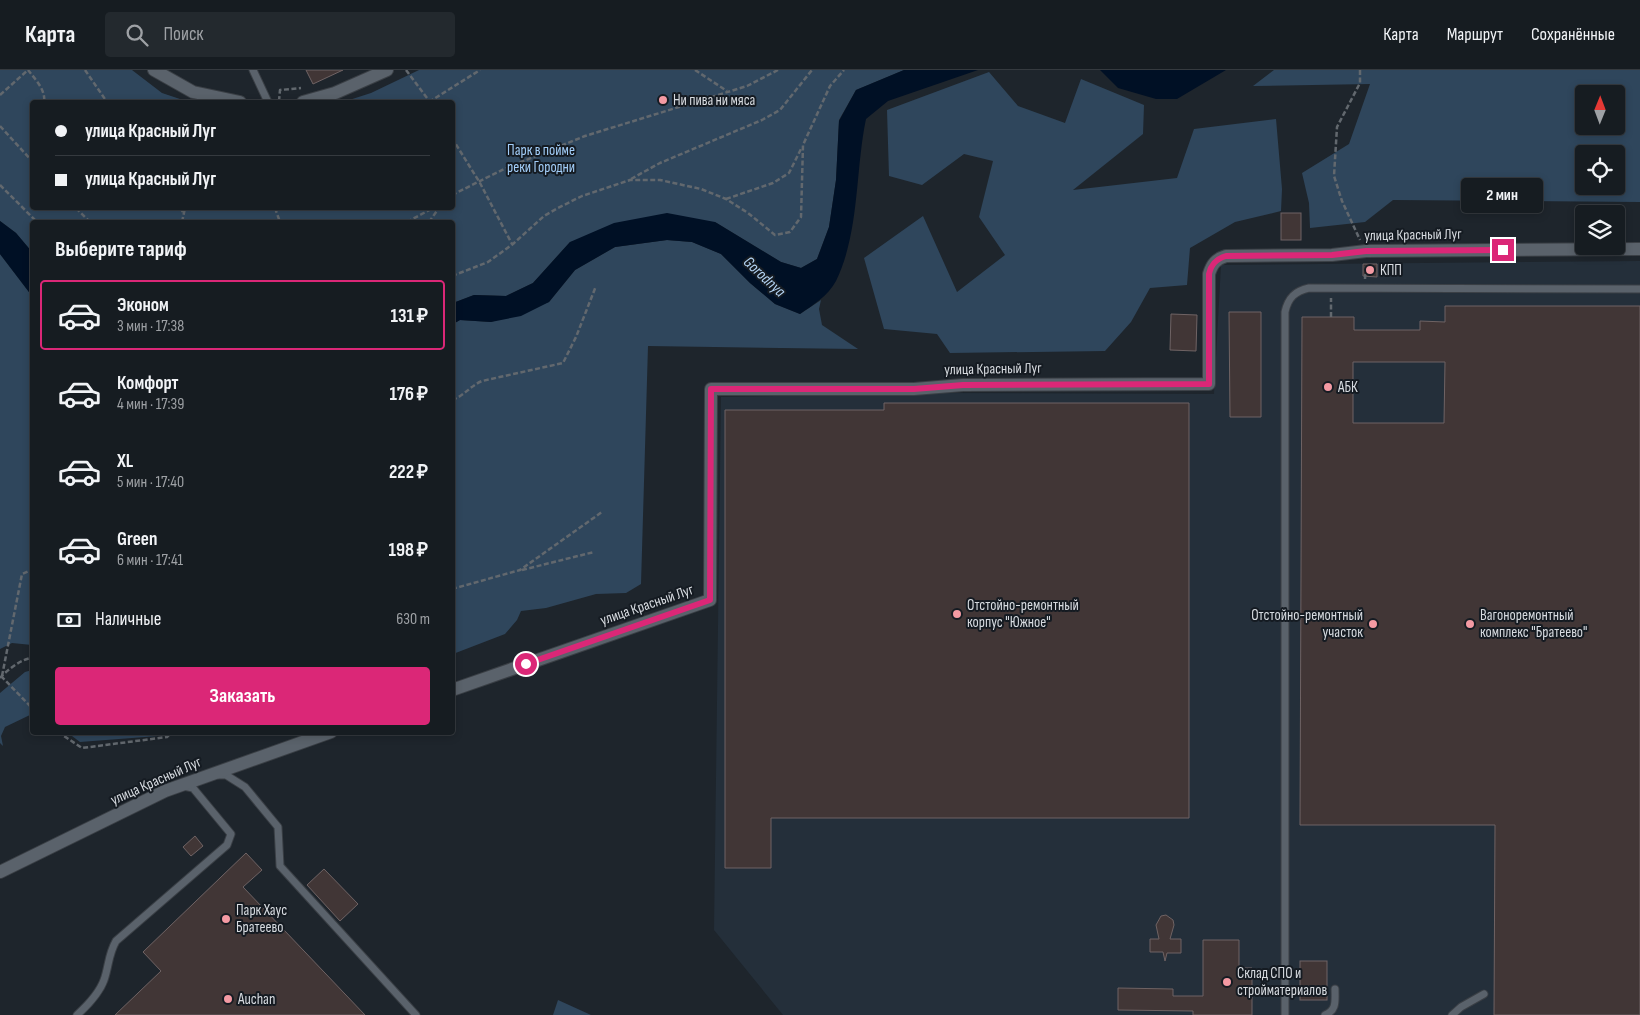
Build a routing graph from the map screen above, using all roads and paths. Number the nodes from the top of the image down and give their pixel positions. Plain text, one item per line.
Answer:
1 (28, 70) edge
2 (85, 70) edge
3 (154, 70) edge
4 (252, 70) edge
5 (387, 70) edge
6 (406, 70) edge
7 (480, 70) edge
8 (695, 70) edge
9 (778, 70) edge
10 (812, 70) edge
11 (844, 70) edge
12 (1360, 70) edge
13 (727, 91) junction
14 (0, 95) edge
15 (44, 100) edge
16 (106, 100) edge
17 (231, 100) edge
18 (267, 100) edge
19 (310, 100) edge
20 (428, 100) edge
21 (433, 100) edge
22 (0, 126) edge
23 (455, 143) edge
24 (803, 145) junction
25 (30, 159) edge
26 (630, 180) junction
27 (480, 183) junction
28 (0, 184) edge
29 (455, 194) edge
30 (726, 199) junction
31 (78, 210) edge
32 (429, 210) edge
33 (183, 212) edge
34 (35, 220) edge
35 (88, 220) edge
36 (182, 220) edge
37 (411, 220) edge
38 (513, 244) junction
39 (1640, 249) edge
40 (1366, 251) junction
41 (455, 275) edge
42 (596, 286) dead end
43 (1640, 289) edge
44 (455, 399) edge
45 (602, 512) dead end
46 (594, 552) dead end
47 (30, 570) edge
48 (520, 570) junction
49 (455, 589) edge
50 (30, 658) edge
51 (1, 677) edge
52 (455, 689) edge
53 (30, 706) edge
54 (62, 735) edge
55 (170, 735) edge
56 (322, 735) edge
57 (208, 775) junction
58 (181, 786) junction
59 (0, 872) edge
60 (1335, 989) dead end
61 (1484, 994) dead end
62 (77, 1015) edge
63 (416, 1015) edge
64 (1285, 1015) edge
65 (1325, 1015) edge
66 (1452, 1015) edge

1 - 14 path
1 - 15 path
2 - 16 path
3 - 17 street
4 - 18 lane
5 - 19 street
6 - 20 path
7 - 21 path
8 - 13 path
9 - 13 path
10 - 26 path
11 - 24 path
12 - 40 path
13 - 27 path
22 - 25 path
23 - 27 path
24 - 30 path
24 - 30 path
26 - 30 path
26 - 38 path
27 - 29 path
27 - 38 path
28 - 34 path
31 - 35 path
32 - 37 path
33 - 36 path
38 - 41 path
39 - 40 street, улица Красный Луг
40 - 52 street, улица Красный Луг
42 - 44 path
43 - 64 lane
45 - 48 path
46 - 48 path
47 - 51 path
48 - 49 path
50 - 51 path
51 - 53 path
54 - 55 path
56 - 57 street, улица Красный Луг
57 - 58 street, улица Красный Луг
57 - 63 lane
58 - 59 street, улица Красный Луг
58 - 62 lane
60 - 65 lane
61 - 66 lane

